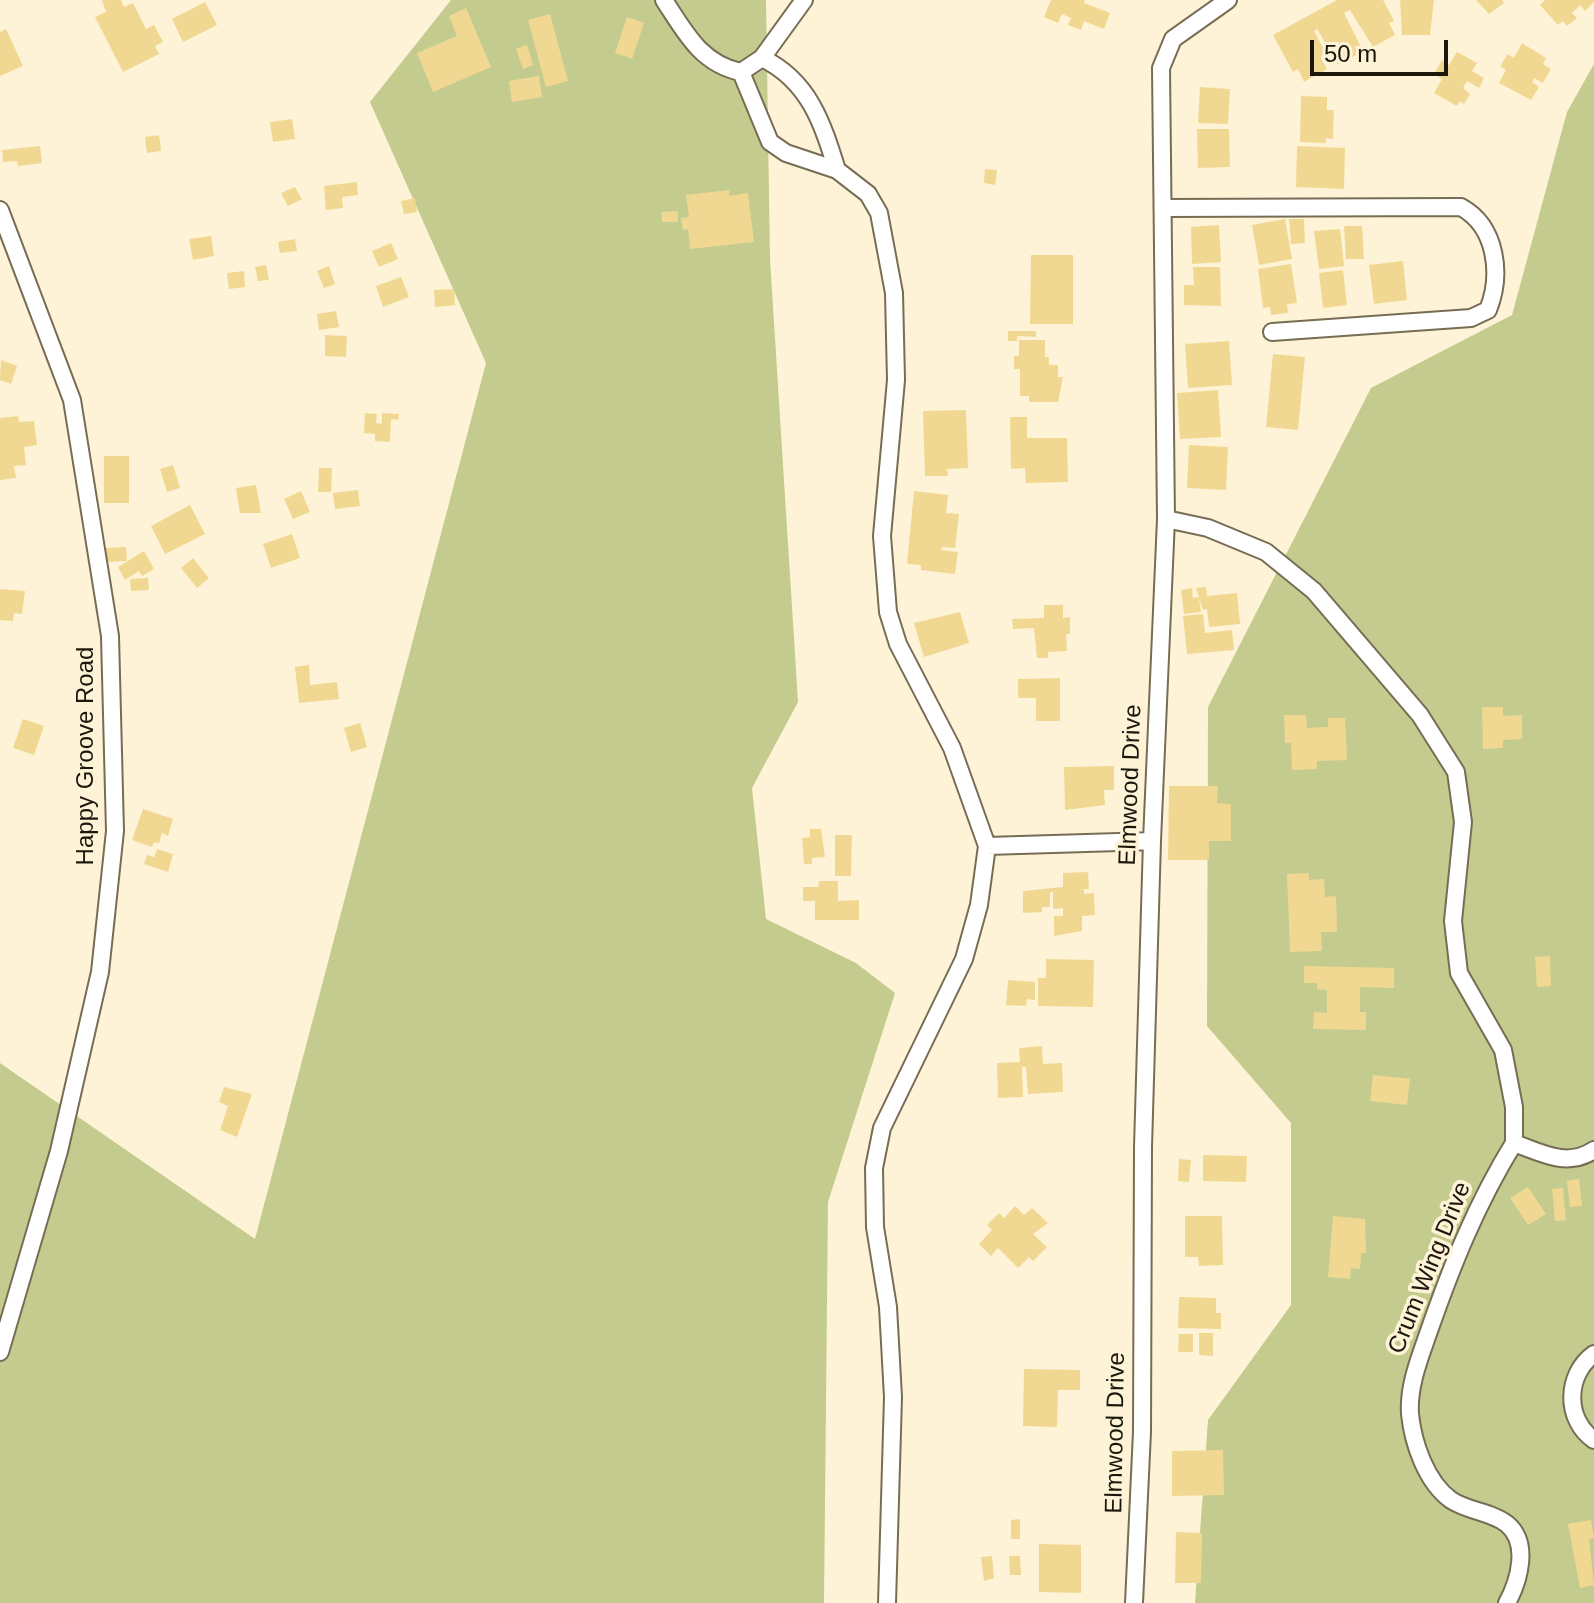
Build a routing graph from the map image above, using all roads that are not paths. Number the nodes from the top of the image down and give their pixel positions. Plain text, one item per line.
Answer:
1 (664, 0) edge
2 (804, 0) edge
3 (1228, 0) edge
4 (762, 58) junction
5 (741, 72) junction
6 (837, 170) junction
7 (1163, 208) junction
8 (0, 210) edge
9 (1272, 332) dead end
10 (1166, 519) junction
11 (1152, 841) junction
12 (987, 846) junction
13 (1514, 1143) junction
14 (1594, 1150) edge
15 (0, 1352) edge
16 (1594, 1354) edge
17 (1594, 1440) edge
18 (887, 1603) edge
19 (1134, 1603) edge
20 (1507, 1603) edge

1 - 5 street
2 - 4 street
3 - 7 street, Elmwood Drive
4 - 5 street
4 - 6 street
5 - 6 street
6 - 12 street
7 - 9 street
7 - 10 street, Elmwood Drive
8 - 15 street, Happy Groove Road
10 - 11 street, Elmwood Drive
10 - 13 street
11 - 12 street
11 - 19 street, Elmwood Drive
12 - 18 street
13 - 14 street
13 - 20 street, Crum Wing Drive
16 - 17 street

